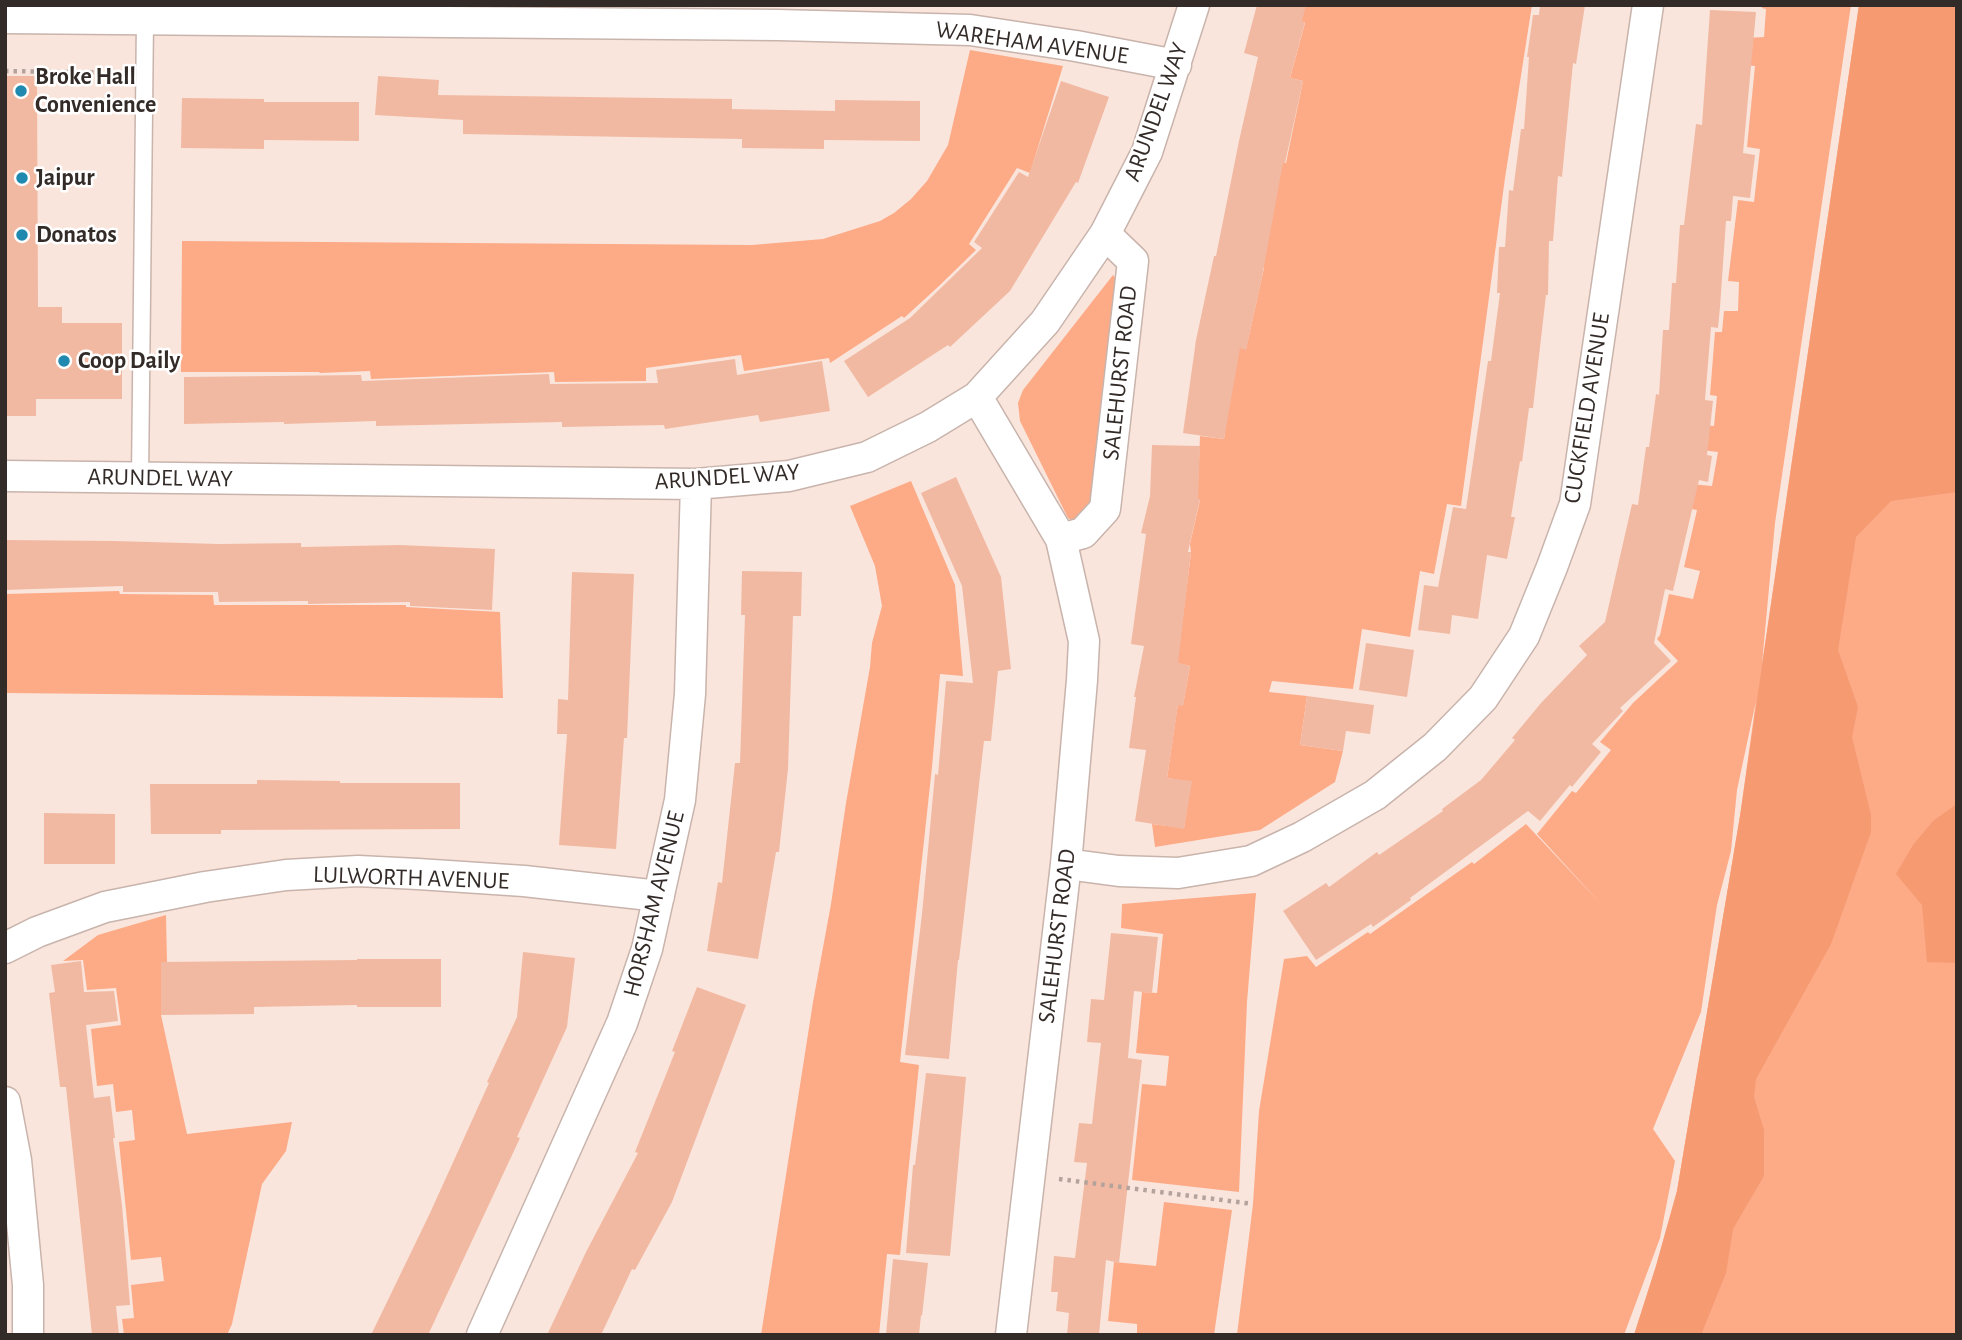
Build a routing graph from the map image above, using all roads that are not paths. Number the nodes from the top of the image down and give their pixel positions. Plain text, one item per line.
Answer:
1 (1194, 5) edge
2 (1648, 5) edge
3 (257, 13) edge
4 (778, 15) edge
5 (5, 18) edge
6 (145, 19) junction
7 (1176, 65) junction
8 (1105, 234) junction
9 (977, 397) junction
10 (5, 476) edge
11 (140, 478) junction
12 (696, 484) junction
13 (1061, 539) junction
14 (1066, 864) junction
15 (659, 896) junction
16 (5, 948) edge
17 (5, 1102) edge
18 (28, 1335) edge
19 (482, 1335) edge
20 (1011, 1335) edge

1 - 7 street, ARUNDEL WAY
2 - 14 street, CUCKFIELD AVENUE
3 - 4 street, WAREHAM AVENUE
3 - 6 street, WAREHAM AVENUE
4 - 7 street, WAREHAM AVENUE
5 - 6 street, WAREHAM AVENUE
6 - 11 lane
7 - 8 street, ARUNDEL WAY
8 - 9 street, ARUNDEL WAY
8 - 13 street, SALEHURST ROAD
9 - 12 street, ARUNDEL WAY
9 - 13 street, SALEHURST ROAD
10 - 11 street, ARUNDEL WAY
11 - 12 street, ARUNDEL WAY
12 - 15 street, HORSHAM AVENUE
13 - 14 street, SALEHURST ROAD
14 - 20 street, SALEHURST ROAD
15 - 16 street, LULWORTH AVENUE
15 - 19 street, HORSHAM AVENUE
17 - 18 street

